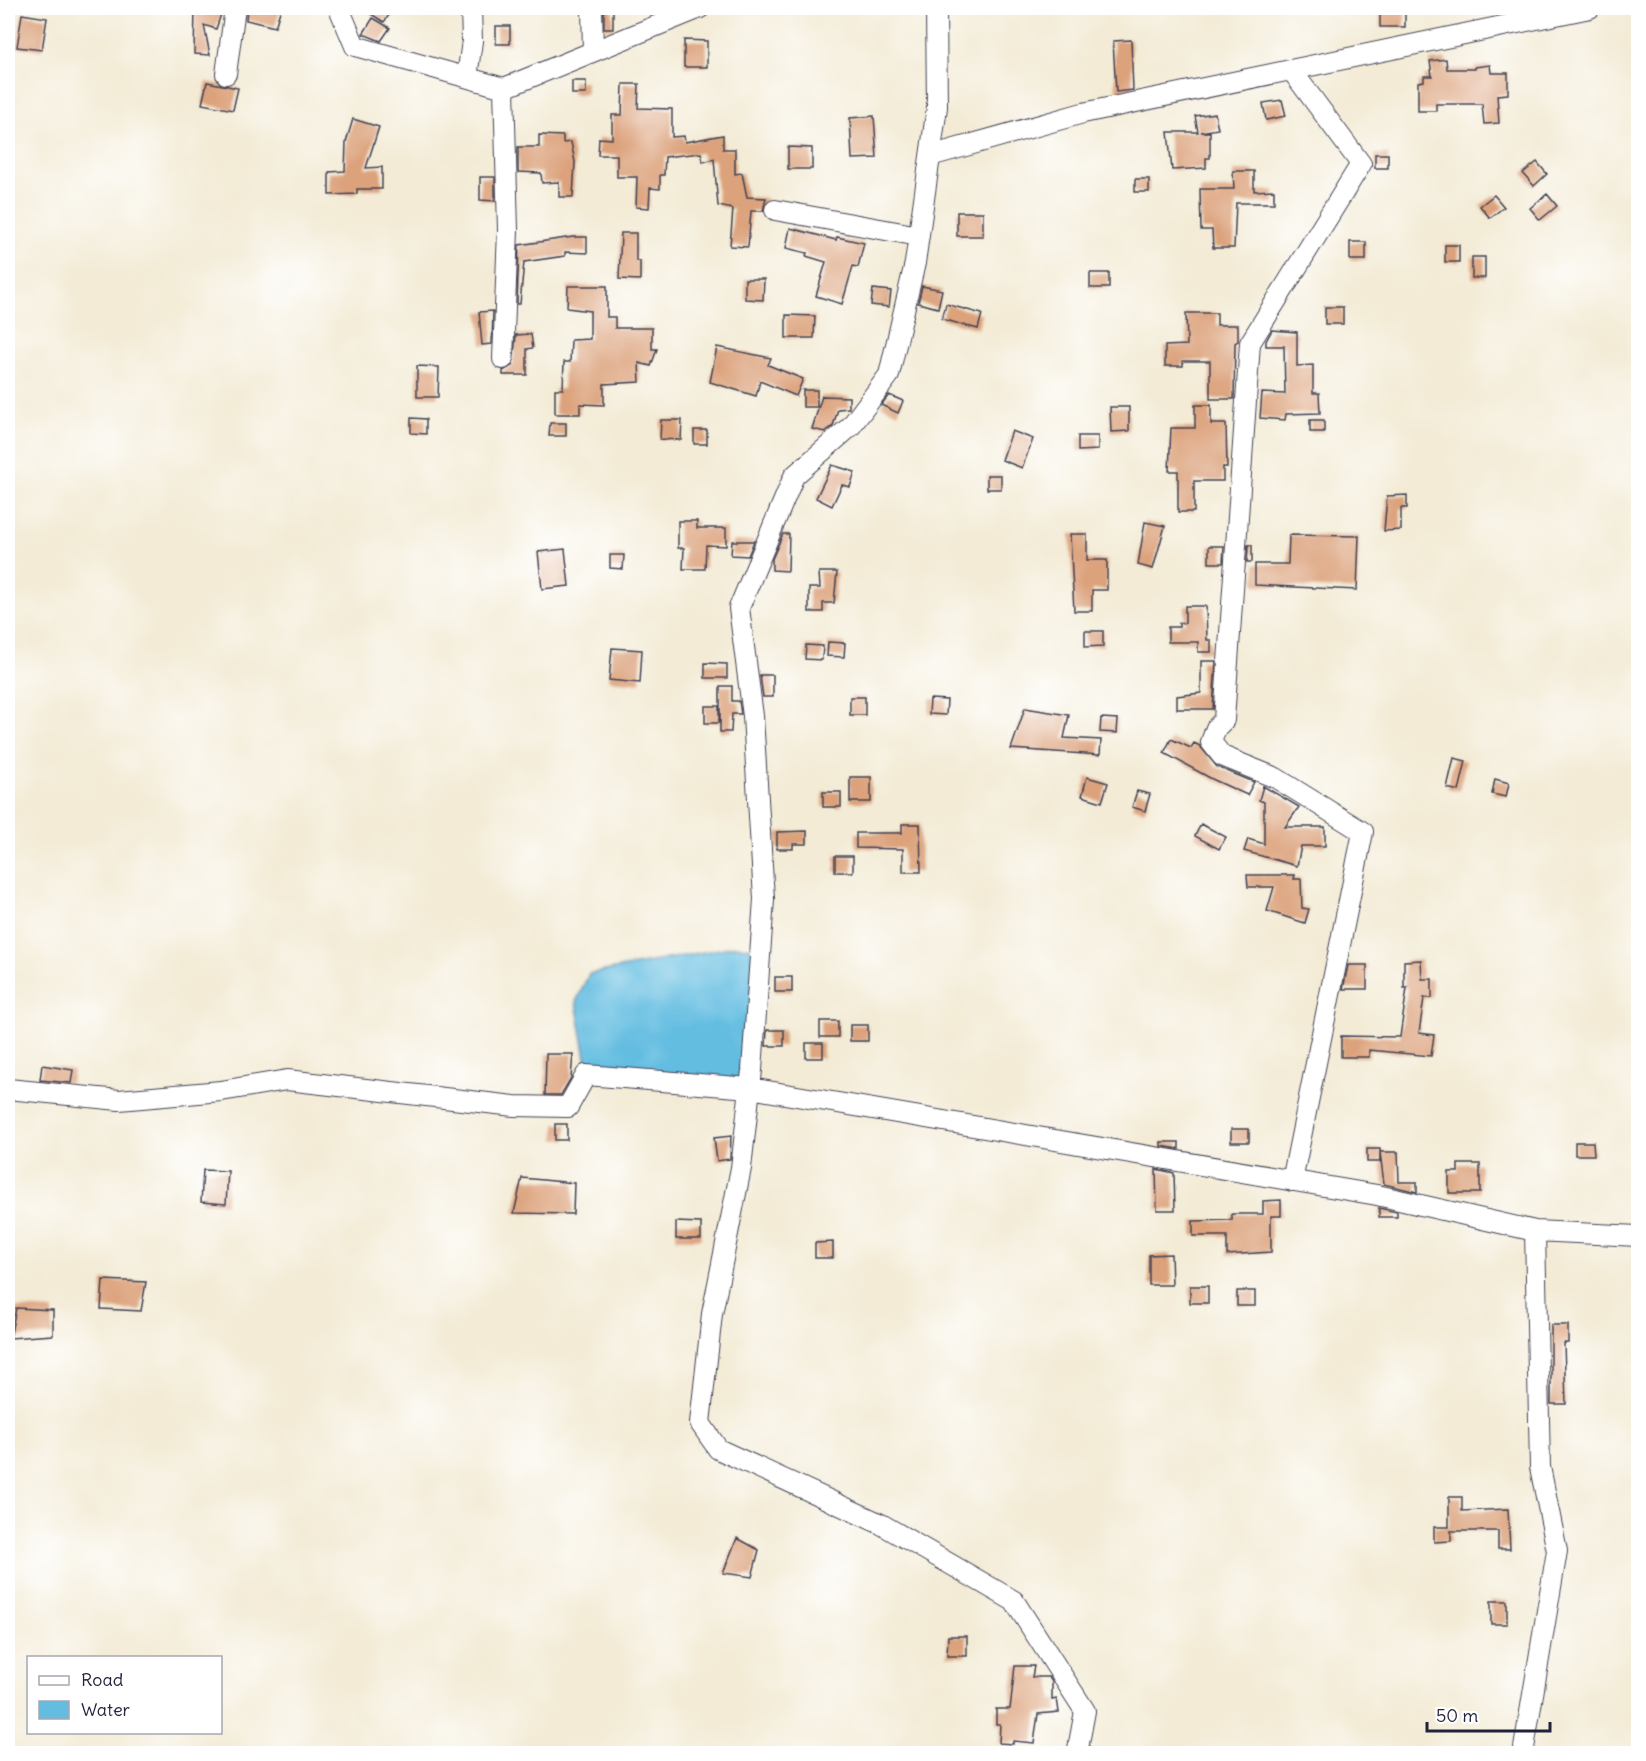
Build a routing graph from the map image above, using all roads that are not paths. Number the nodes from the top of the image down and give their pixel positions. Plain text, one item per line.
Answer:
1 (235, 8) edge
2 (339, 8) edge
3 (471, 8) edge
4 (592, 8) edge
5 (700, 8) edge
6 (936, 8) edge
7 (1590, 8) edge
8 (593, 51) junction
9 (1292, 71) junction
10 (226, 74) dead end
11 (467, 77) junction
12 (504, 88) junction
13 (930, 156) junction
14 (775, 210) dead end
15 (919, 236) junction
16 (503, 358) dead end
17 (750, 1088) junction
18 (8, 1089) edge
19 (1292, 1181) junction
20 (1535, 1231) junction
21 (1638, 1236) edge
22 (1077, 1754) edge
23 (1523, 1754) edge

1 - 10 street
2 - 11 street
3 - 11 street
4 - 8 street
5 - 8 street
6 - 13 street
7 - 9 street
8 - 12 street
9 - 13 street
9 - 19 street
11 - 12 street
12 - 16 street
13 - 15 street
14 - 15 street
15 - 17 street
17 - 18 street
17 - 19 street
17 - 22 street
19 - 20 street
20 - 21 street
20 - 23 street

